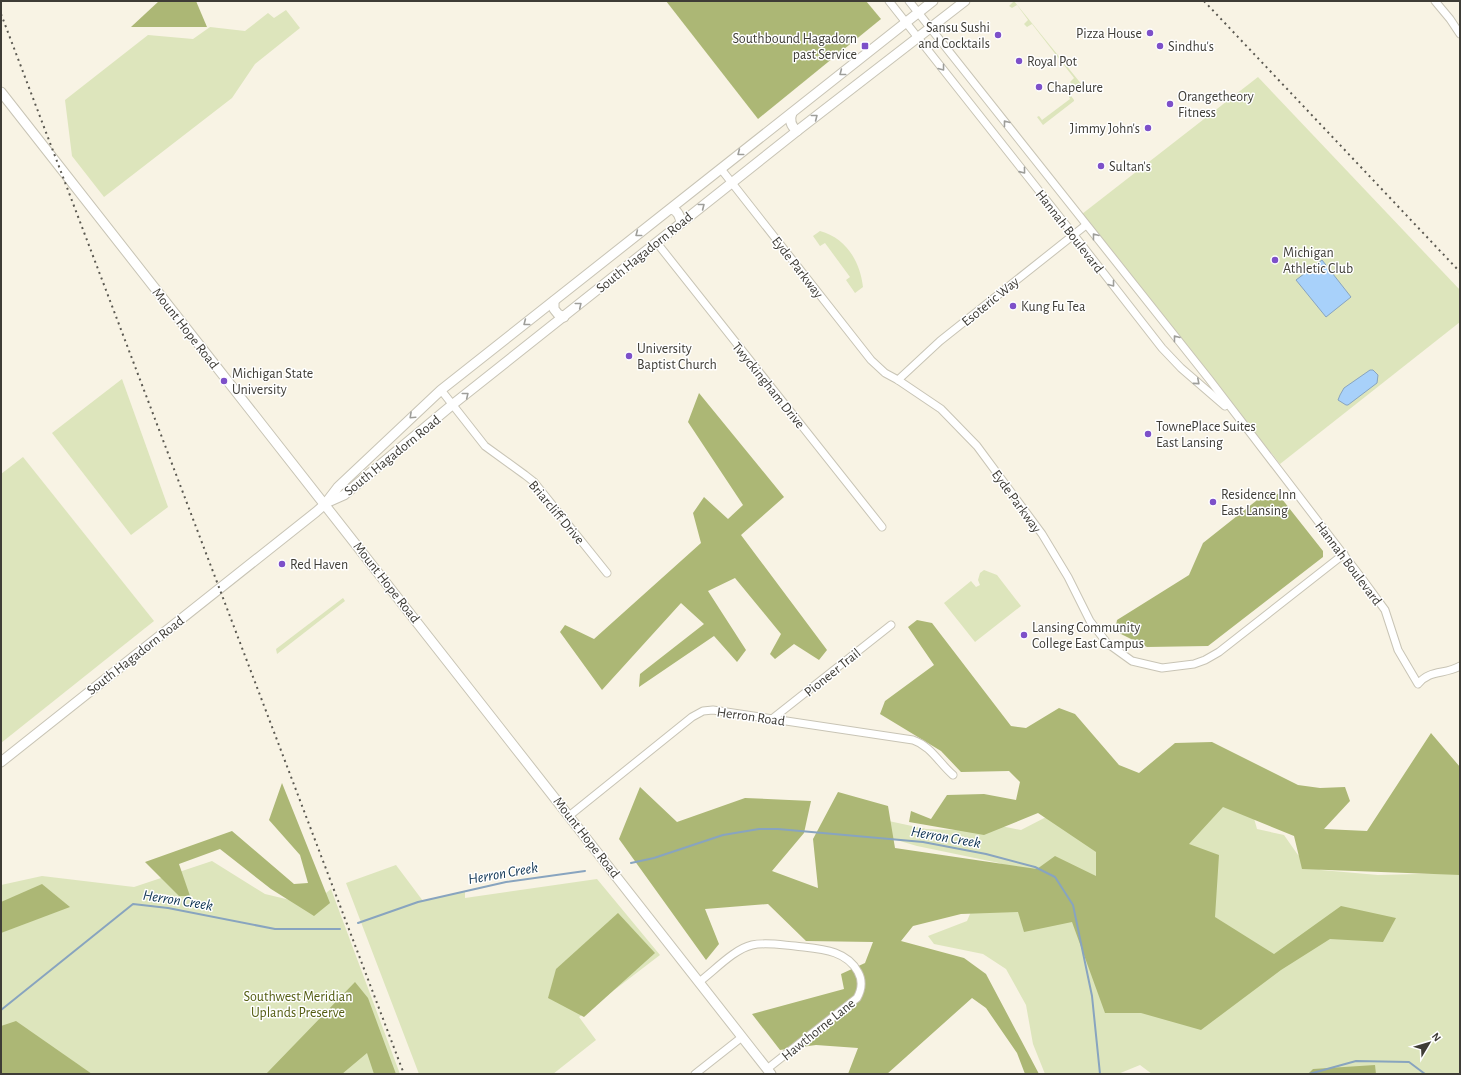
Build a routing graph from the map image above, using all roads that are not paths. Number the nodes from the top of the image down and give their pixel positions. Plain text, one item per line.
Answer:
1 (889, 1) edge
2 (909, 1) edge
3 (933, 1) edge
4 (965, 1) edge
5 (1435, 1) edge
6 (919, 12) junction
7 (906, 23) junction
8 (931, 28) junction
9 (1460, 34) edge
10 (918, 38) junction
11 (1, 92) edge
12 (792, 113) junction
13 (796, 131) junction
14 (721, 169) junction
15 (732, 182) junction
16 (671, 209) junction
17 (681, 223) junction
18 (1086, 225) junction
19 (1074, 235) junction
20 (657, 243) junction
21 (554, 301) junction
22 (564, 317) junction
23 (898, 380) junction
24 (441, 390) junction
25 (452, 405) junction
26 (1234, 414) junction
27 (325, 504) junction
28 (882, 527) dead end
29 (1344, 554) junction
30 (606, 573) dead end
31 (891, 625) dead end
32 (1460, 666) edge
33 (772, 719) junction
34 (1, 762) edge
35 (953, 775) dead end
36 (569, 816) junction
37 (699, 982) junction
38 (742, 1037) junction
39 (769, 1072) edge
40 (695, 1074) edge

1 - 7 street, Hannah Boulevard
2 - 6 street, Hannah Boulevard
3 - 6 street, South Hagadorn Road
4 - 8 street, South Hagadorn Road
5 - 9 street
6 - 7 street, South Hagadorn Road
6 - 8 street, Hannah Boulevard
7 - 10 street, Hannah Boulevard
7 -> 12 street, South Hagadorn Road
8 - 10 street, South Hagadorn Road
18 -> 8 street, Hannah Boulevard
13 -> 10 street, South Hagadorn Road
10 -> 19 street, Hannah Boulevard
11 - 27 street, Mount Hope Road
12 - 13 street
12 -> 14 street, South Hagadorn Road
13 - 15 street, South Hagadorn Road
14 - 15 street, Eyde Parkway
14 - 16 street, South Hagadorn Road
17 -> 15 street, South Hagadorn Road
15 - 23 street, Eyde Parkway
16 - 17 street
16 -> 21 street, South Hagadorn Road
17 - 20 street, South Hagadorn Road
18 - 19 street, Esoteric Way
26 -> 18 street, Hannah Boulevard
19 - 23 street, Esoteric Way
19 -> 26 street, Hannah Boulevard
22 -> 20 street, South Hagadorn Road
20 - 28 street, Twyckingham Drive
21 - 22 street
21 -> 24 street, South Hagadorn Road
25 -> 22 street, South Hagadorn Road
23 - 29 street, Eyde Parkway
24 - 25 street, Briarcliff Drive
24 -> 27 street, South Hagadorn Road
25 - 27 street, South Hagadorn Road
25 - 30 street, Briarcliff Drive
26 - 29 street, Hannah Boulevard
27 - 34 street, South Hagadorn Road
27 - 36 street, Mount Hope Road
29 - 32 street, Hannah Boulevard
31 - 33 street, Pioneer Trail
33 - 35 street, Herron Road
33 - 36 street, Herron Road
36 - 37 street, Mount Hope Road
37 - 38 street, Mount Hope Road
37 - 39 street, Hawthorne Lane
38 - 39 street, Mount Hope Road
38 - 40 street

